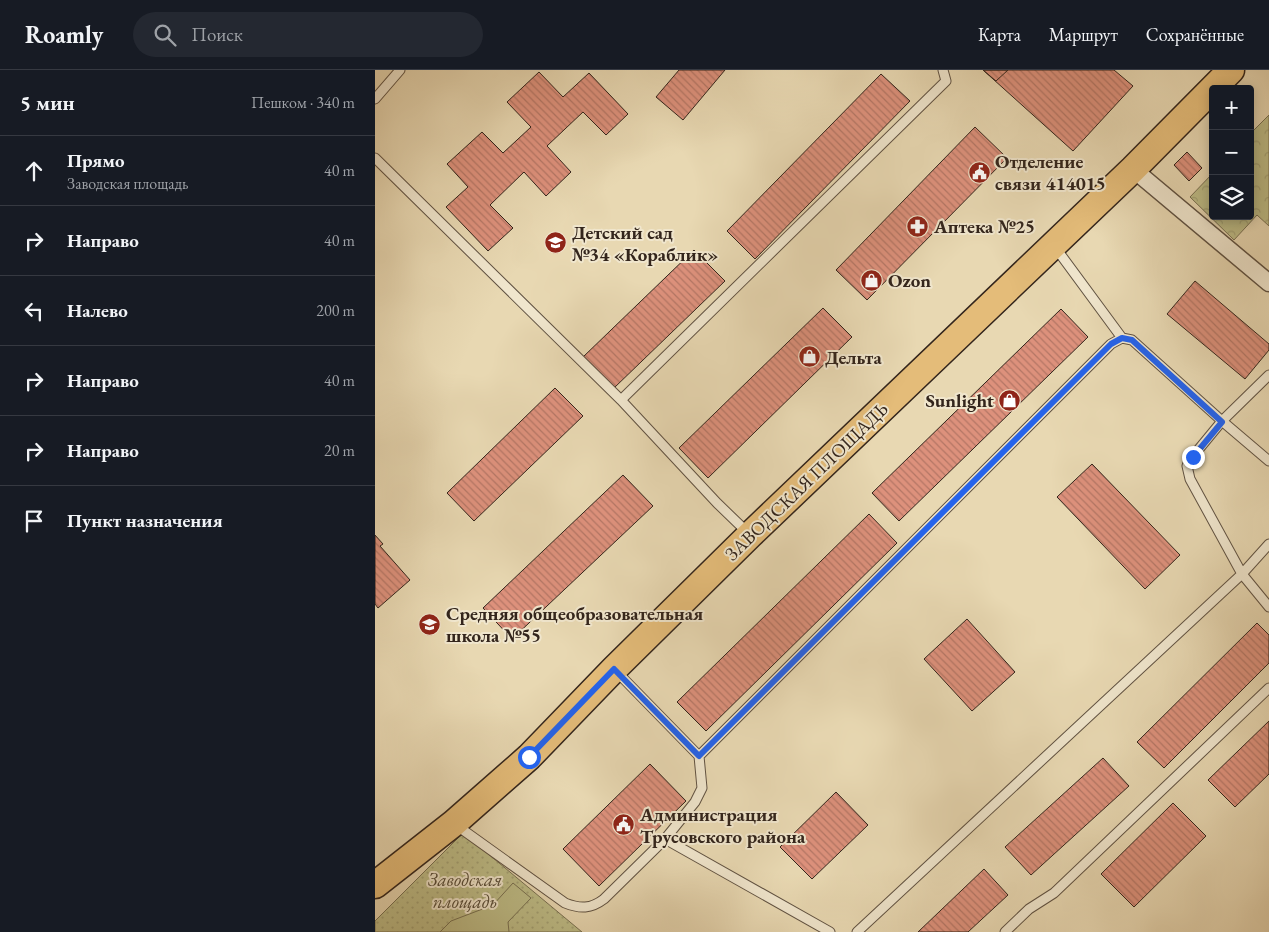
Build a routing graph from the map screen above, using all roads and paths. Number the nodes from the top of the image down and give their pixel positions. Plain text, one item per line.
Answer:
1 (400, 70) edge
2 (943, 70) edge
3 (1231, 70) edge
4 (375, 99) edge
5 (375, 158) edge
6 (1133, 168) junction
7 (1054, 245) junction
8 (1269, 283) edge
9 (1122, 338) junction
10 (1269, 375) edge
11 (621, 400) junction
12 (1222, 422) junction
13 (1269, 461) edge
14 (750, 535) junction
15 (1269, 544) edge
16 (1242, 574) junction
17 (1269, 607) edge
18 (614, 669) junction
19 (1269, 688) edge
20 (699, 756) junction
21 (454, 823) junction
22 (665, 839) junction
23 (375, 885) edge
24 (830, 932) edge
25 (857, 932) edge
26 (1005, 932) edge

1 - 4 lane
2 - 11 lane
3 - 6 main road, ЗАВОДСКАЯ ПЛОЩАДЬ
5 - 11 lane
6 - 7 main road, ЗАВОДСКАЯ ПЛОЩАДЬ
6 - 8 street
7 - 9 lane
7 - 14 main road, ЗАВОДСКАЯ ПЛОЩАДЬ
9 - 12 lane
9 - 20 lane
10 - 12 lane
11 - 14 lane
12 - 13 lane
12 - 16 lane
14 - 18 main road, ЗАВОДСКАЯ ПЛОЩАДЬ
15 - 16 lane
16 - 17 lane
16 - 25 lane
18 - 20 lane
18 - 21 main road, ЗАВОДСКАЯ ПЛОЩАДЬ
19 - 26 lane
20 - 22 lane
21 - 22 lane
21 - 23 main road, ЗАВОДСКАЯ ПЛОЩАДЬ
22 - 24 lane

